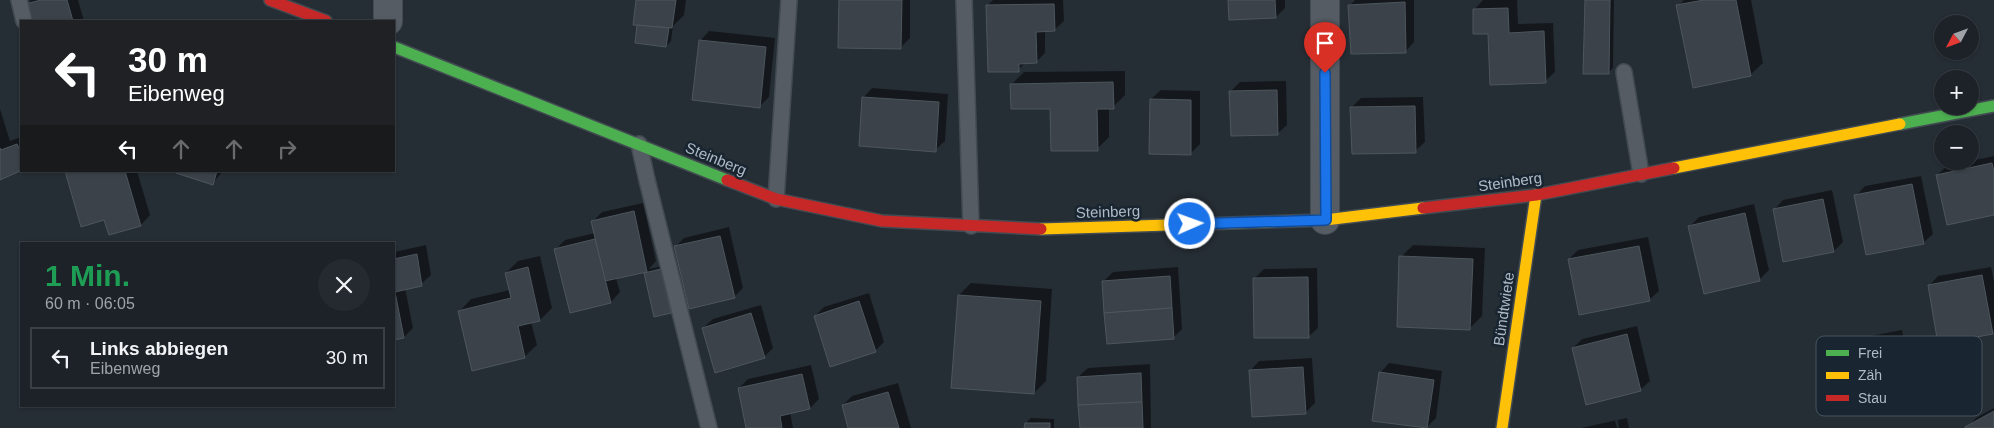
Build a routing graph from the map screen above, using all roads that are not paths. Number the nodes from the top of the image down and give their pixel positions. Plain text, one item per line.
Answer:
1 (19, 0) edge
2 (270, 0) edge
3 (388, 0) edge
4 (789, 0) edge
5 (964, 0) edge
6 (1325, 0) edge
7 (24, 20) edge
8 (323, 20) edge
9 (388, 20) edge
10 (395, 47) edge
11 (1624, 72) dead end
12 (1994, 106) edge
13 (639, 144) junction
14 (1641, 174) junction
15 (1536, 195) junction
16 (776, 198) junction
17 (1326, 220) junction
18 (970, 226) junction
19 (708, 428) edge
20 (1502, 428) edge

1 - 7 lane
2 - 8 street
3 - 9 street
4 - 16 lane
5 - 18 lane
6 - 17 street
10 - 13 street, Steinberg
11 - 14 lane
12 - 14 street, Steinberg
13 - 16 street, Steinberg
13 - 19 lane
14 - 15 street, Steinberg
15 - 17 street, Steinberg
15 - 20 street, Bündtwiete
16 - 18 street, Steinberg
17 - 18 street, Steinberg

